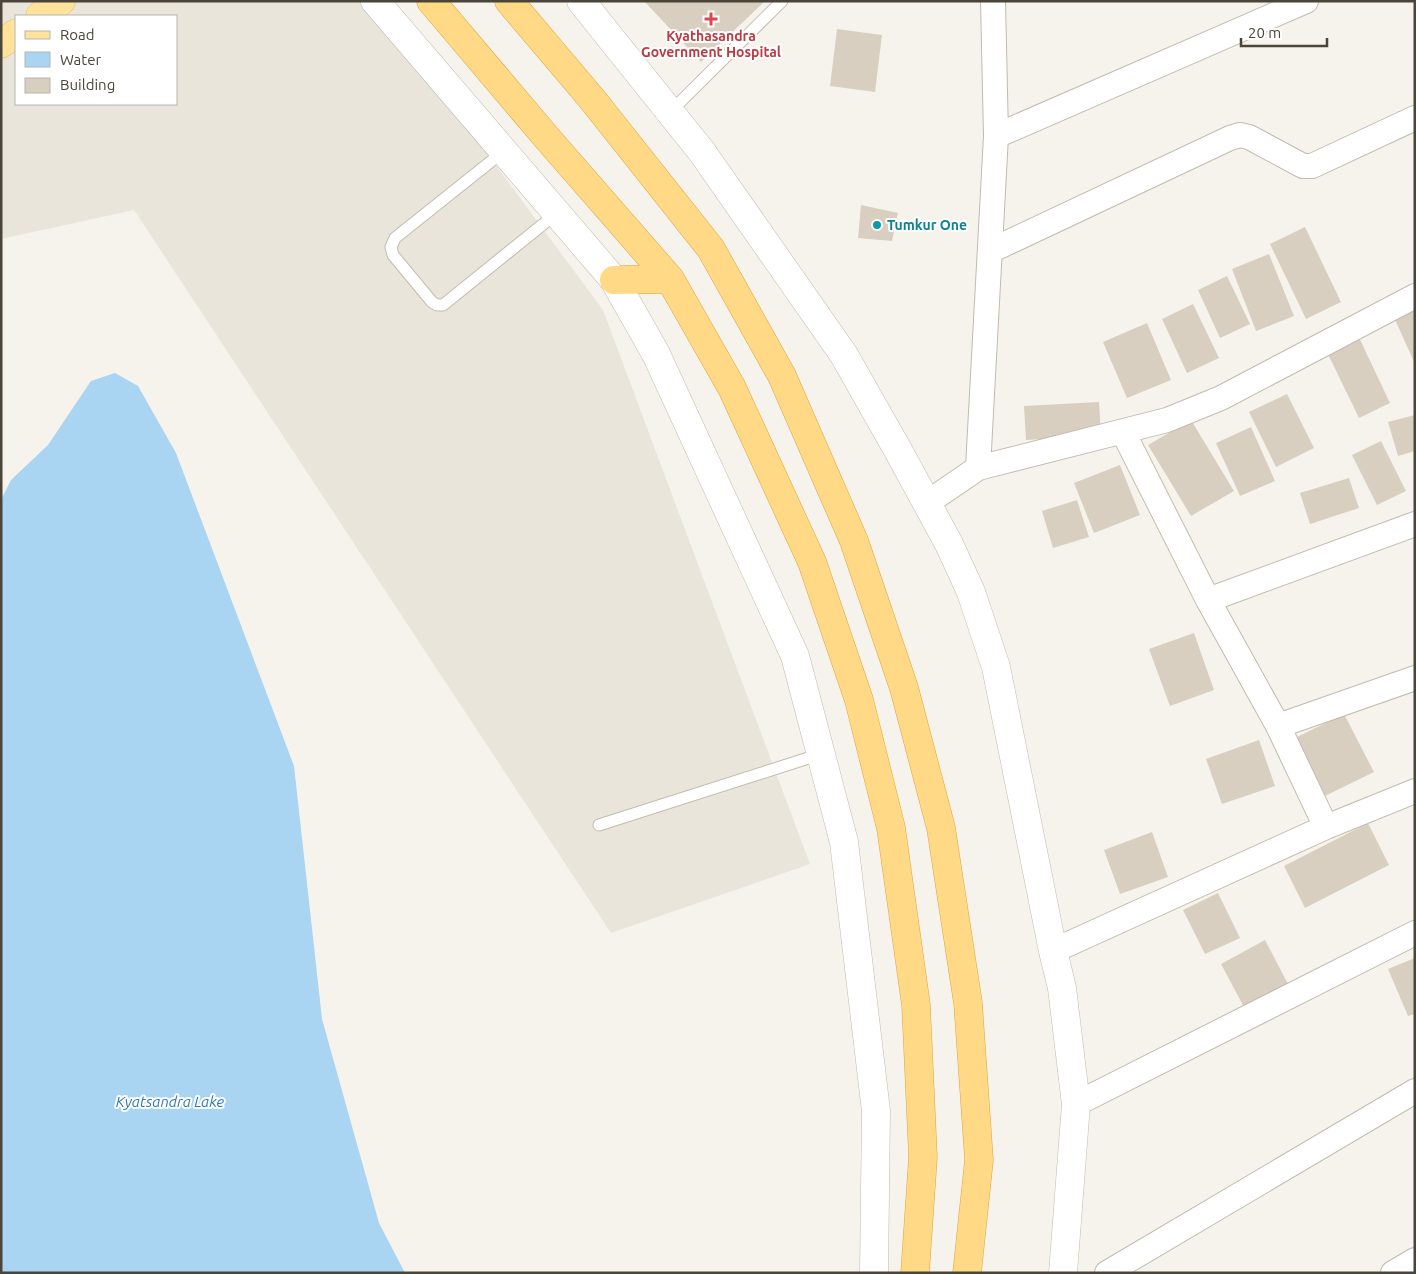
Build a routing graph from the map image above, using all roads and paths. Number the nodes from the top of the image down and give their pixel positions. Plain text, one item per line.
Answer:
1 (61, 1) edge
2 (376, 1) edge
3 (431, 1) edge
4 (510, 1) edge
5 (581, 1) edge
6 (782, 1) edge
7 (993, 1) edge
8 (1306, 1) edge
9 (41, 15) edge
10 (15, 34) edge
11 (1, 44) edge
12 (670, 112) junction
13 (1415, 118) edge
14 (996, 136) junction
15 (504, 152) junction
16 (557, 214) junction
17 (990, 251) junction
18 (670, 279) junction
19 (614, 280) junction
20 (1415, 296) edge
21 (1123, 432) junction
22 (978, 468) junction
23 (927, 502) junction
24 (1415, 524) edge
25 (1208, 600) junction
26 (1415, 678) edge
27 (1278, 726) junction
28 (820, 754) junction
29 (1415, 792) edge
30 (599, 825) dead end
31 (1326, 827) junction
32 (1415, 933) edge
33 (1053, 951) junction
34 (1415, 1091) edge
35 (1076, 1104) junction
36 (1415, 1260) edge
37 (874, 1273) edge
38 (915, 1273) edge
39 (967, 1273) edge
40 (1063, 1273) edge
41 (1107, 1273) edge
42 (1393, 1273) edge

1 - 9 main road
2 - 15 street
3 - 18 highway
4 - 39 highway
5 - 12 street
6 - 12 lane
7 - 14 street
8 - 14 street
10 - 11 main road
12 - 23 street
13 - 17 street
14 - 17 street
15 - 16 street
15 - 16 lane
16 - 19 street
17 - 22 street
18 - 19 highway
18 - 38 highway
19 - 28 street
20 - 21 street
21 - 22 street
21 - 25 street
22 - 23 street
23 - 33 street
24 - 25 street
25 - 27 street
26 - 27 street
27 - 31 street
28 - 30 lane
28 - 37 street
29 - 31 street
31 - 33 street
32 - 35 street
33 - 35 street
34 - 41 street
35 - 40 street
36 - 42 street

